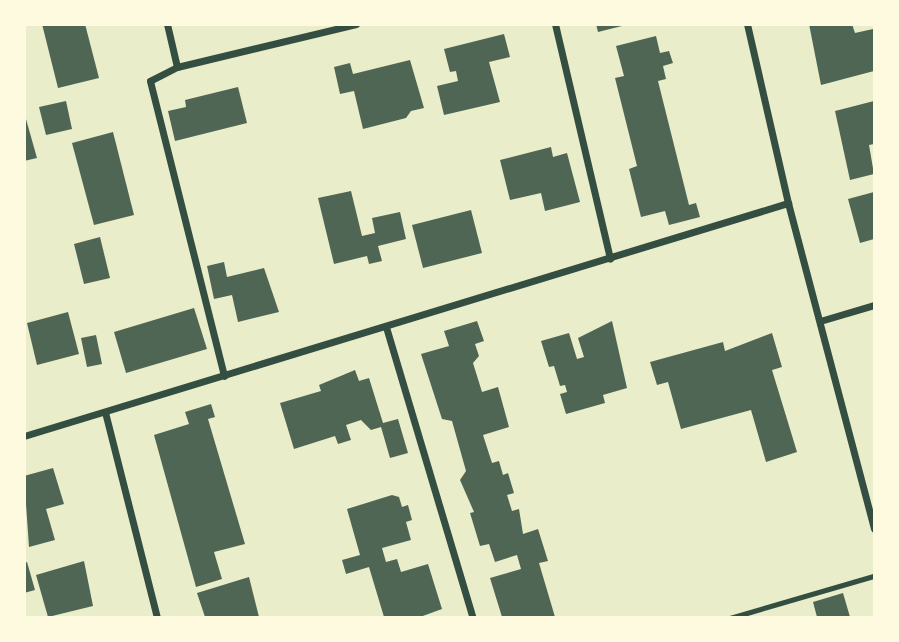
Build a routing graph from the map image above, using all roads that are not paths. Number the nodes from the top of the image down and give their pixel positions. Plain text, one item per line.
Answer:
1 (167, 24) edge
2 (356, 24) edge
3 (555, 24) edge
4 (747, 24) edge
5 (177, 67) junction
6 (789, 203) junction
7 (610, 259) junction
8 (874, 304) edge
9 (820, 321) junction
10 (386, 327) junction
11 (224, 376) junction
12 (106, 412) junction
13 (24, 436) edge
14 (874, 529) edge
15 (157, 618) edge
16 (473, 618) edge

1 - 5 street
2 - 5 street
3 - 7 street
4 - 6 street
5 - 11 street
6 - 7 street
6 - 9 street
7 - 10 street
8 - 9 street
9 - 14 street
10 - 11 street
10 - 16 street
11 - 12 street
12 - 13 street
12 - 15 street

